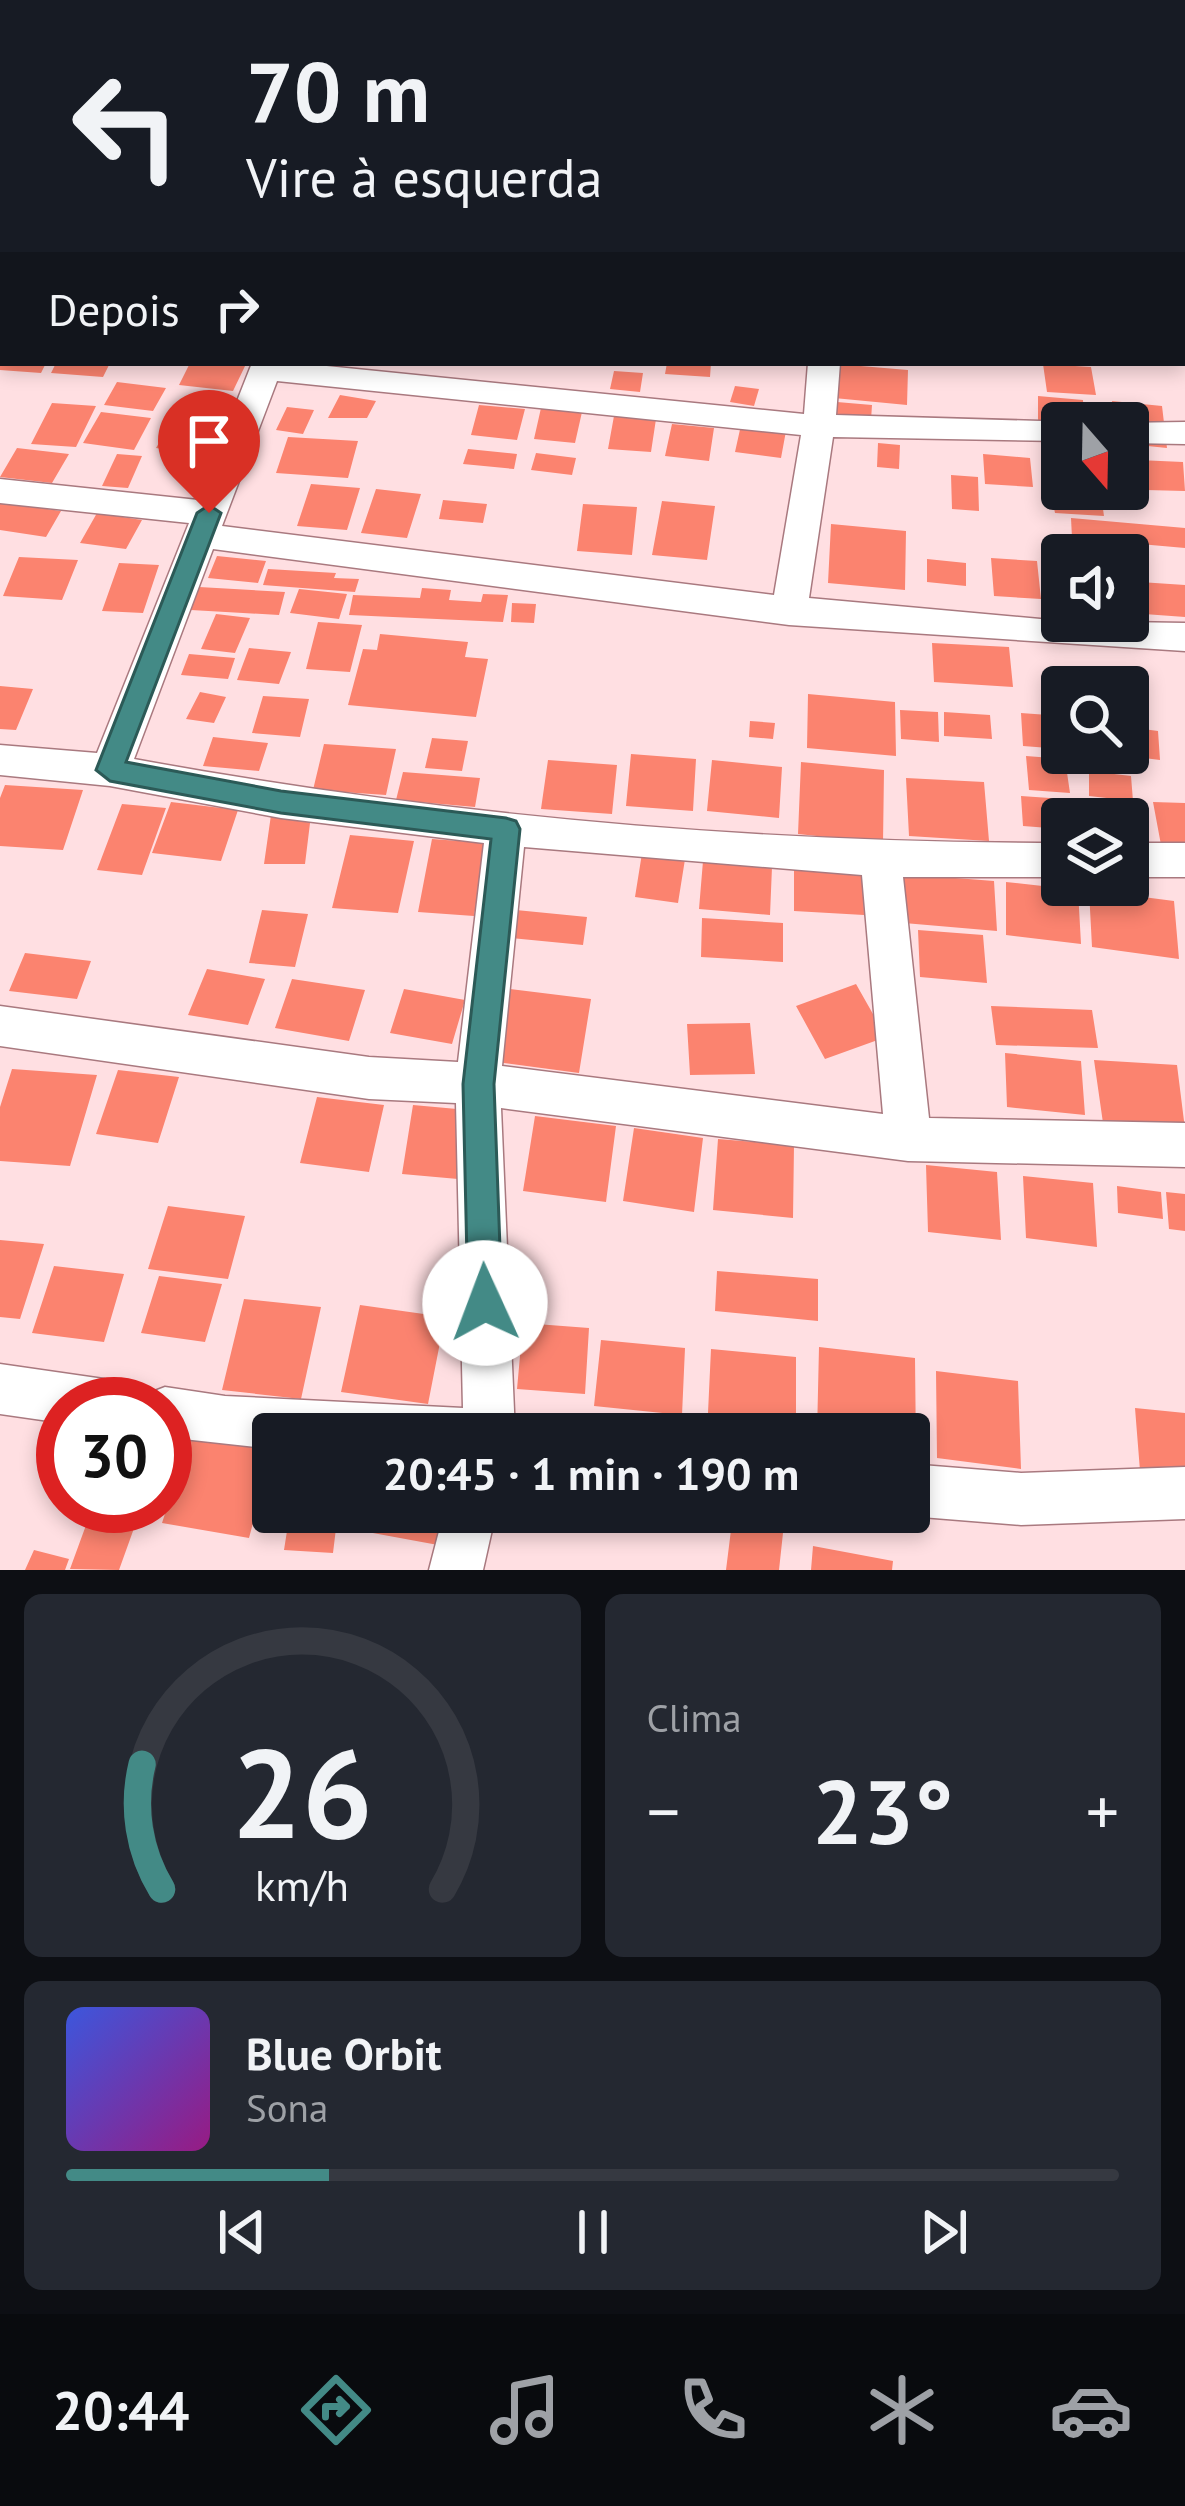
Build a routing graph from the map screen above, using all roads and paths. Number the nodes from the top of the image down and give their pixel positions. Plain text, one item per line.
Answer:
1 (267, 366) edge
2 (824, 366) edge
3 (820, 426) junction
4 (1041, 430) edge
5 (1149, 432) edge
6 (1185, 433) edge
7 (0, 491) edge
8 (204, 524) junction
9 (789, 612) junction
10 (1185, 637) edge
11 (0, 760) edge
12 (110, 770) junction
13 (506, 829) junction
14 (880, 860) junction
15 (1041, 860) edge
16 (1149, 860) edge
17 (1185, 860) edge
18 (0, 1026) edge
19 (478, 1084) junction
20 (908, 1139) junction
21 (1185, 1145) edge
22 (0, 1389) edge
23 (36, 1394) edge
24 (488, 1413) edge
25 (192, 1416) edge
26 (252, 1422) edge
27 (930, 1492) edge
28 (1185, 1493) edge
29 (465, 1533) edge
30 (456, 1570) edge

1 - 3 street
1 - 8 street
2 - 3 street
3 - 4 street
3 - 9 street
5 - 6 street
7 - 8 street
8 - 9 street
8 - 12 street
9 - 10 street
11 - 12 street
12 - 13 street
13 - 14 street
13 - 19 street
14 - 15 street
14 - 20 street
16 - 17 street
18 - 19 street
19 - 20 street
19 - 24 street
20 - 21 street
22 - 23 street
25 - 26 street
27 - 28 street
29 - 30 street

